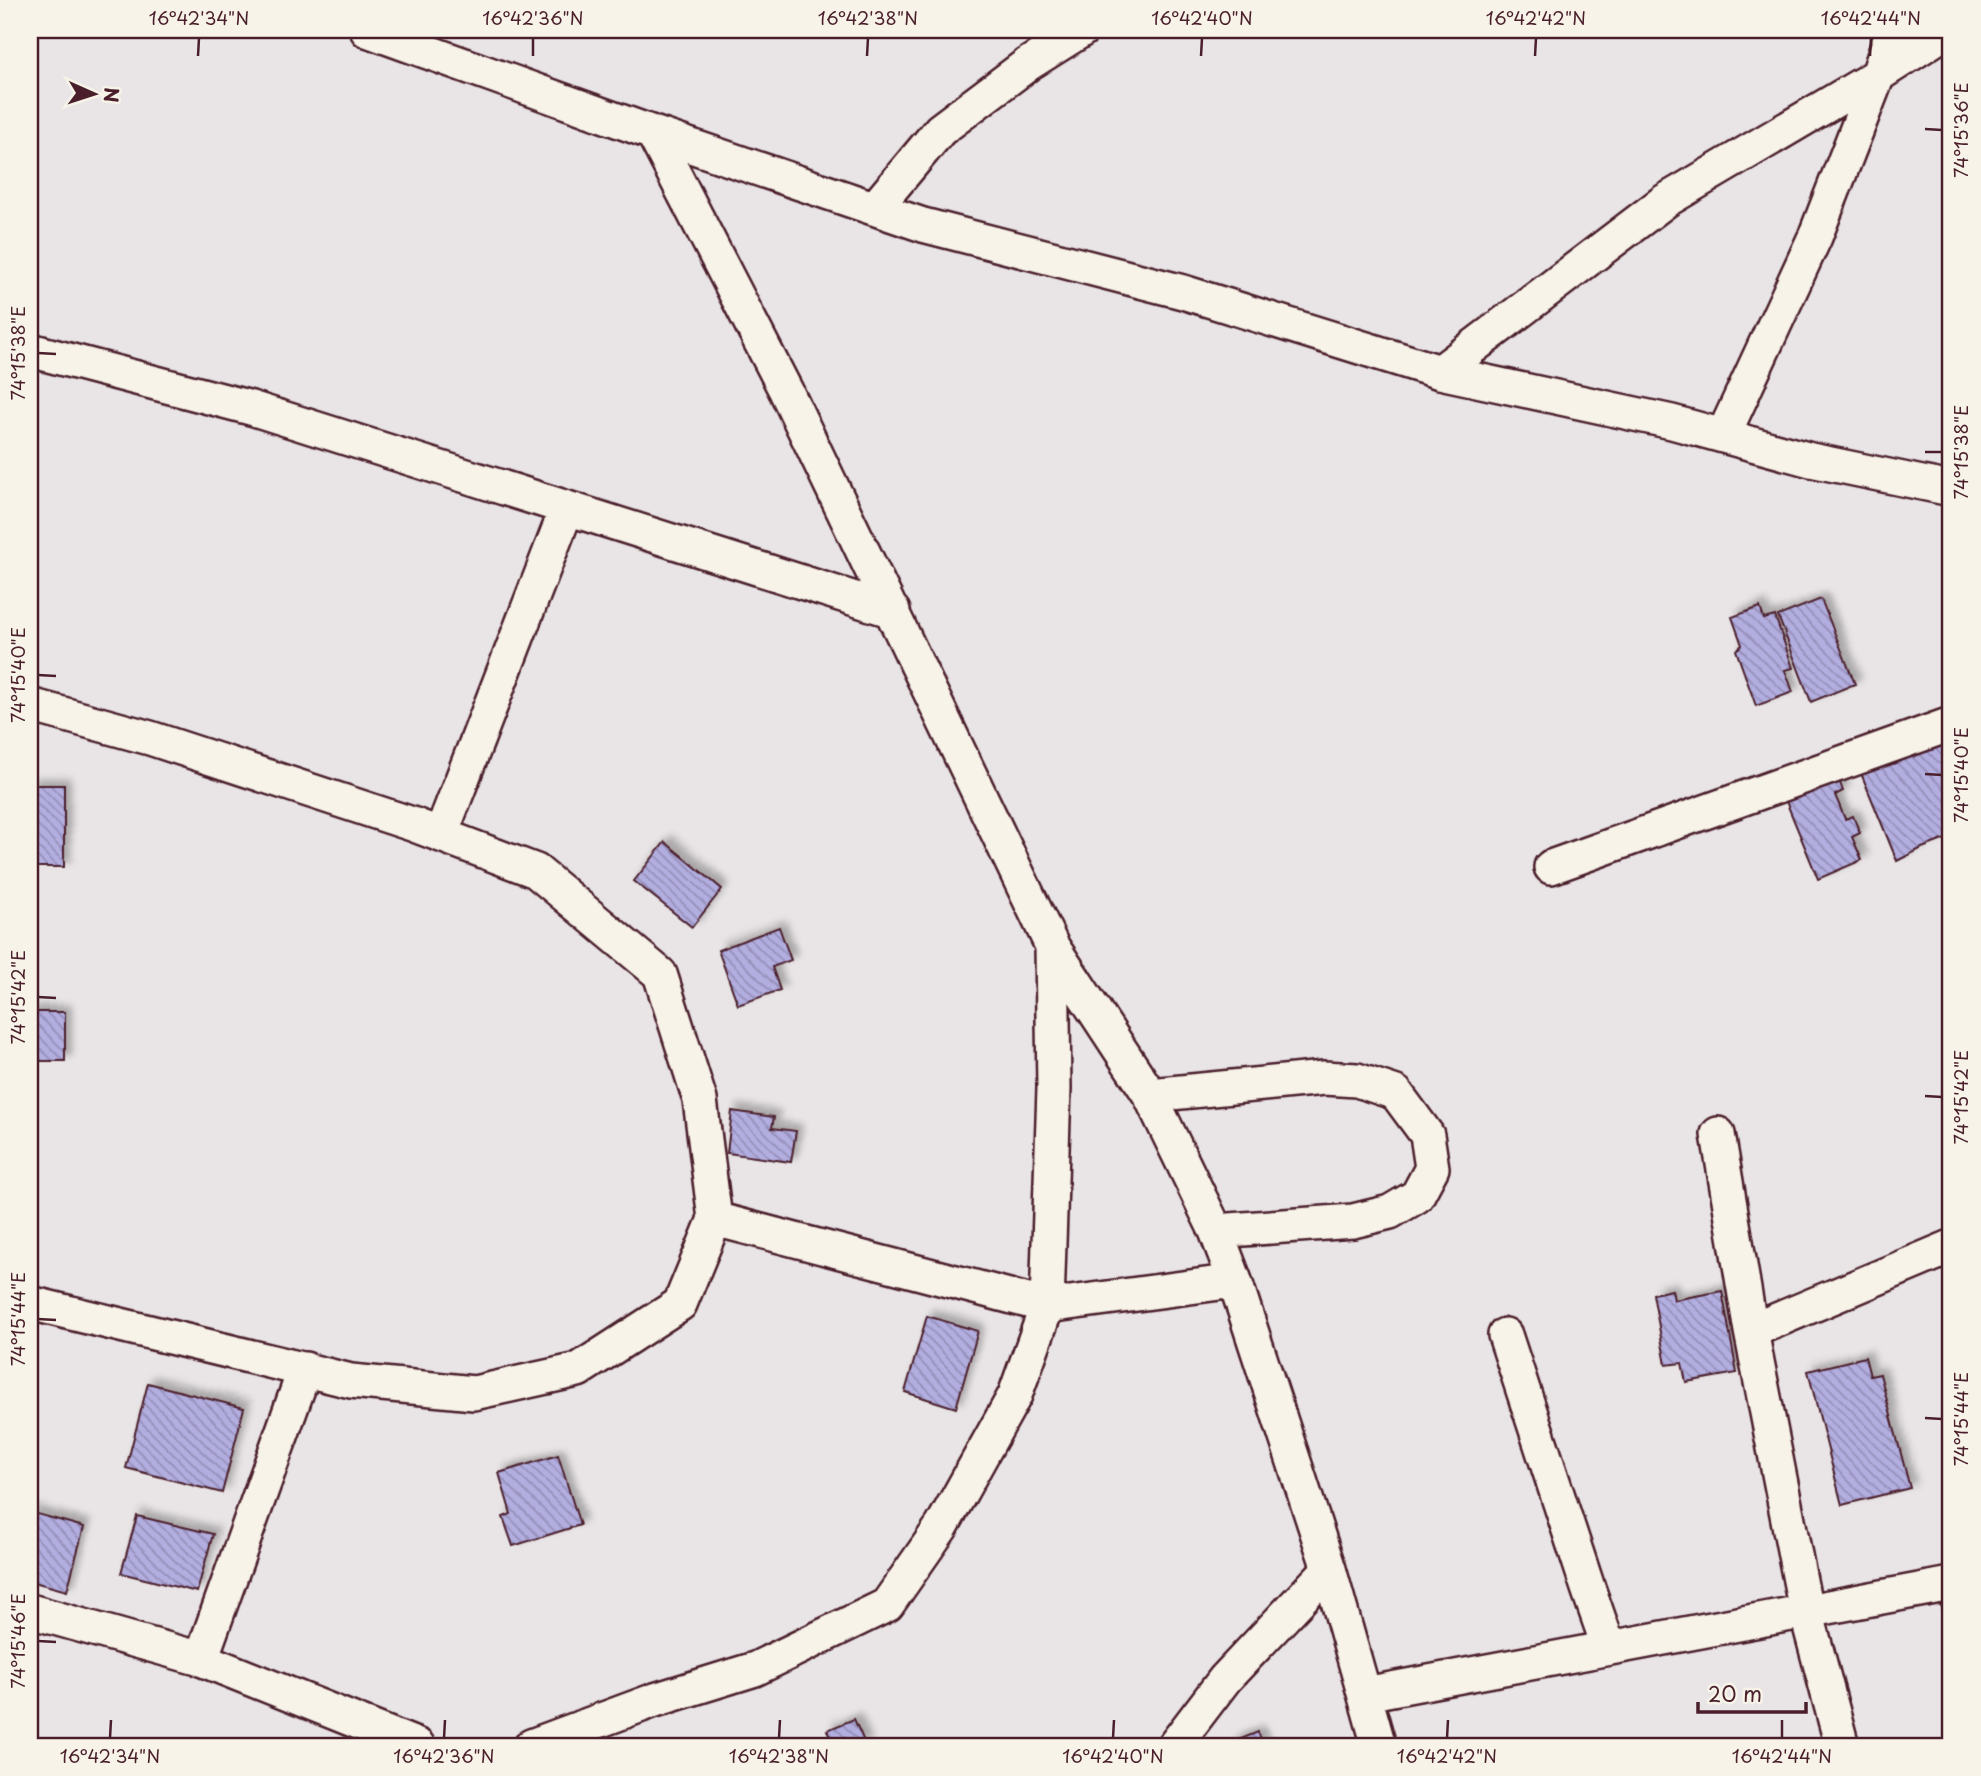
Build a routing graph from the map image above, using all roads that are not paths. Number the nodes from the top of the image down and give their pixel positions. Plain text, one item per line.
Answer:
1 (367, 30) edge
2 (1082, 30) edge
3 (1893, 30) edge
4 (1948, 30) edge
5 (448, 44) edge
6 (1878, 75) junction
7 (653, 134) junction
8 (875, 208) junction
9 (30, 350) edge
10 (1440, 372) junction
11 (1723, 436) junction
12 (1951, 489) edge
13 (567, 508) junction
14 (893, 611) junction
15 (30, 705) edge
16 (1951, 724) edge
17 (441, 834) junction
18 (1551, 867) dead end
19 (1052, 946) junction
20 (1150, 1096) junction
21 (1718, 1135) dead end
22 (715, 1219) junction
23 (1216, 1231) junction
24 (1951, 1247) edge
25 (1236, 1281) junction
26 (30, 1303) edge
27 (1047, 1306) junction
28 (1751, 1331) junction
29 (1505, 1335) dead end
30 (305, 1369) junction
31 (1329, 1569) junction
32 (1951, 1584) edge
33 (30, 1611) edge
34 (1806, 1611) junction
35 (1609, 1648) junction
36 (201, 1659) junction
37 (1365, 1693) junction
38 (418, 1746) edge
39 (531, 1746) edge
40 (1174, 1746) edge
41 (1379, 1746) edge
42 (1842, 1746) edge

1 - 5 street
2 - 8 street
3 - 6 street
4 - 6 street
5 - 7 street
6 - 10 street
6 - 11 street
7 - 8 street
7 - 14 street
8 - 10 street
9 - 13 street
10 - 11 street
11 - 12 street
13 - 14 street
13 - 17 street
14 - 19 street
15 - 17 street
16 - 18 street
17 - 22 street
19 - 20 street
19 - 27 street
20 - 23 street
20 - 23 street
21 - 28 street
22 - 27 street
22 - 30 street
23 - 25 street
24 - 28 street
25 - 27 street
25 - 31 street
26 - 30 street
27 - 39 street
28 - 34 street
29 - 35 street
30 - 36 street
31 - 37 street
31 - 40 street
32 - 34 street
33 - 36 street
34 - 35 street
34 - 42 street
35 - 37 street
36 - 38 street
37 - 41 street

